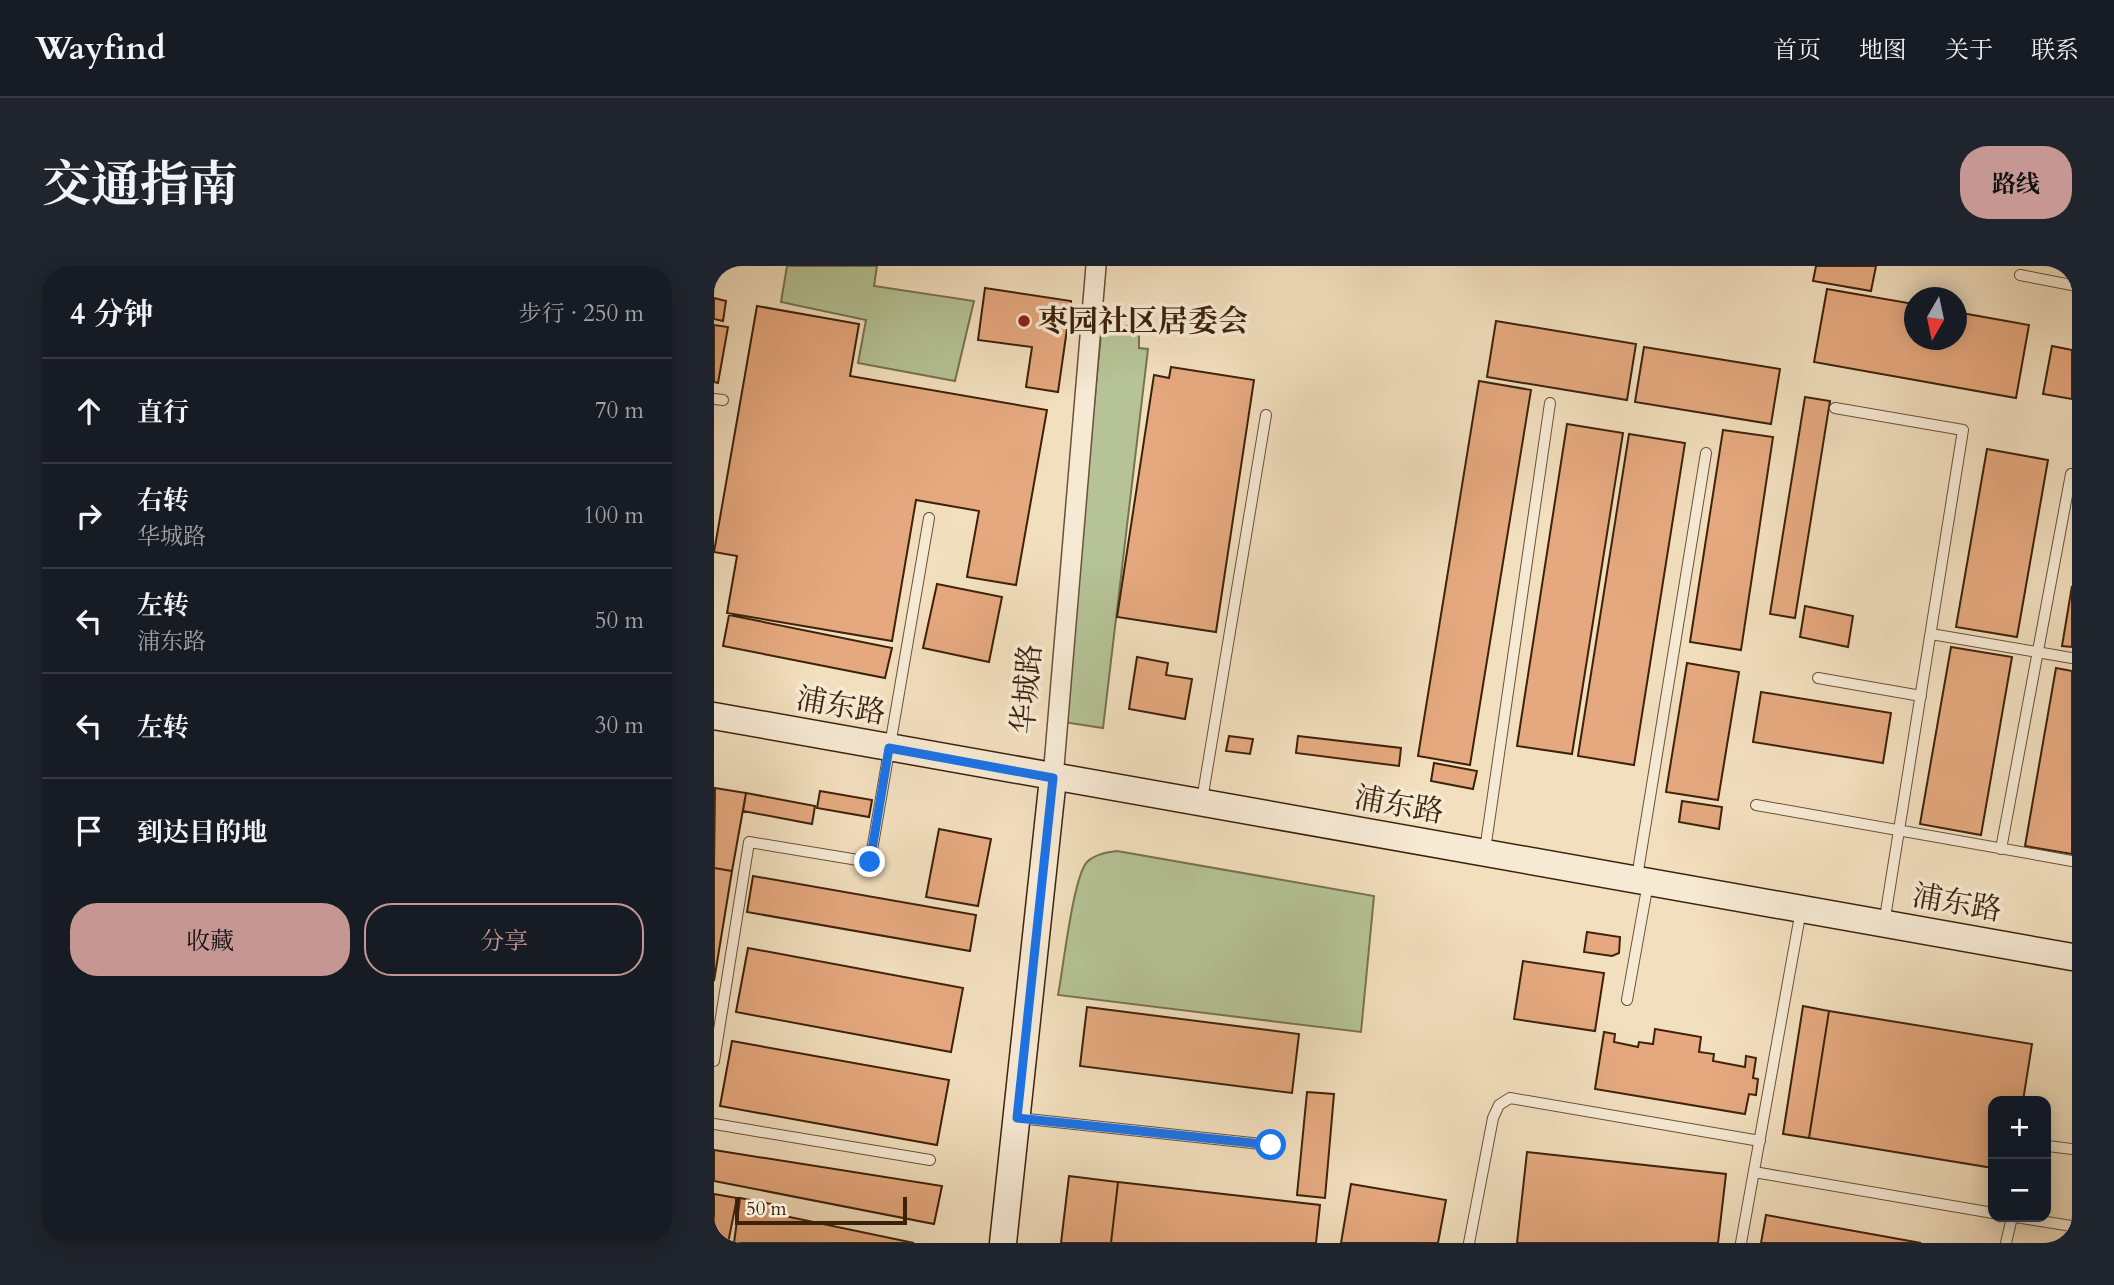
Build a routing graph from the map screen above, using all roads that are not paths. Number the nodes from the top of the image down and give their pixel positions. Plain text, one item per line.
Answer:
1 (1096, 266) edge
2 (2020, 275) dead end
3 (2072, 285) edge
4 (1550, 403) dead end
5 (1835, 408) dead end
6 (1266, 415) dead end
7 (1706, 453) dead end
8 (2071, 474) edge
9 (929, 518) dead end
10 (1931, 634) junction
11 (2038, 652) junction
12 (2072, 658) edge
13 (1818, 678) dead end
14 (1921, 696) junction
15 (714, 716) edge
16 (889, 748) junction
17 (1053, 778) junction
18 (1201, 804) junction
19 (1756, 805) dead end
20 (1899, 830) junction
21 (2001, 849) junction
22 (1484, 854) junction
23 (2072, 861) edge
24 (1642, 882) junction
25 (1801, 910) junction
26 (1884, 925) junction
27 (2072, 957) edge
28 (1627, 1000) dead end
29 (714, 1061) edge
30 (1017, 1118) junction
31 (714, 1124) edge
32 (1760, 1141) junction
33 (1271, 1145) dead end
34 (2051, 1146) edge
35 (2072, 1149) edge
36 (930, 1160) dead end
37 (1754, 1172) junction
38 (1988, 1212) edge
39 (2012, 1222) edge
40 (2042, 1222) edge
41 (2072, 1227) edge
42 (1003, 1243) edge
43 (1469, 1243) edge
44 (1741, 1243) edge
45 (2006, 1243) edge

1 - 17 street, 华城路
2 - 3 lane
4 - 22 lane
5 - 10 lane
6 - 18 lane
7 - 24 lane
8 - 11 lane
9 - 16 lane
10 - 11 lane
10 - 14 lane
11 - 12 lane
11 - 21 lane
13 - 14 lane
14 - 20 lane
15 - 16 street, 浦东路
16 - 17 street, 浦东路
16 - 29 lane
17 - 18 street, 浦东路
17 - 30 street, 华城路
18 - 22 street, 浦东路
19 - 20 lane
20 - 21 lane
20 - 26 lane
21 - 23 lane
22 - 24 street, 浦东路
24 - 25 street, 浦东路
24 - 28 lane
25 - 26 street, 浦东路
25 - 32 lane
26 - 27 street, 浦东路
30 - 33 lane
30 - 42 street, 华城路
31 - 36 lane
32 - 37 lane
32 - 43 lane
34 - 35 lane
37 - 38 lane
37 - 44 lane
39 - 45 lane
40 - 41 lane

